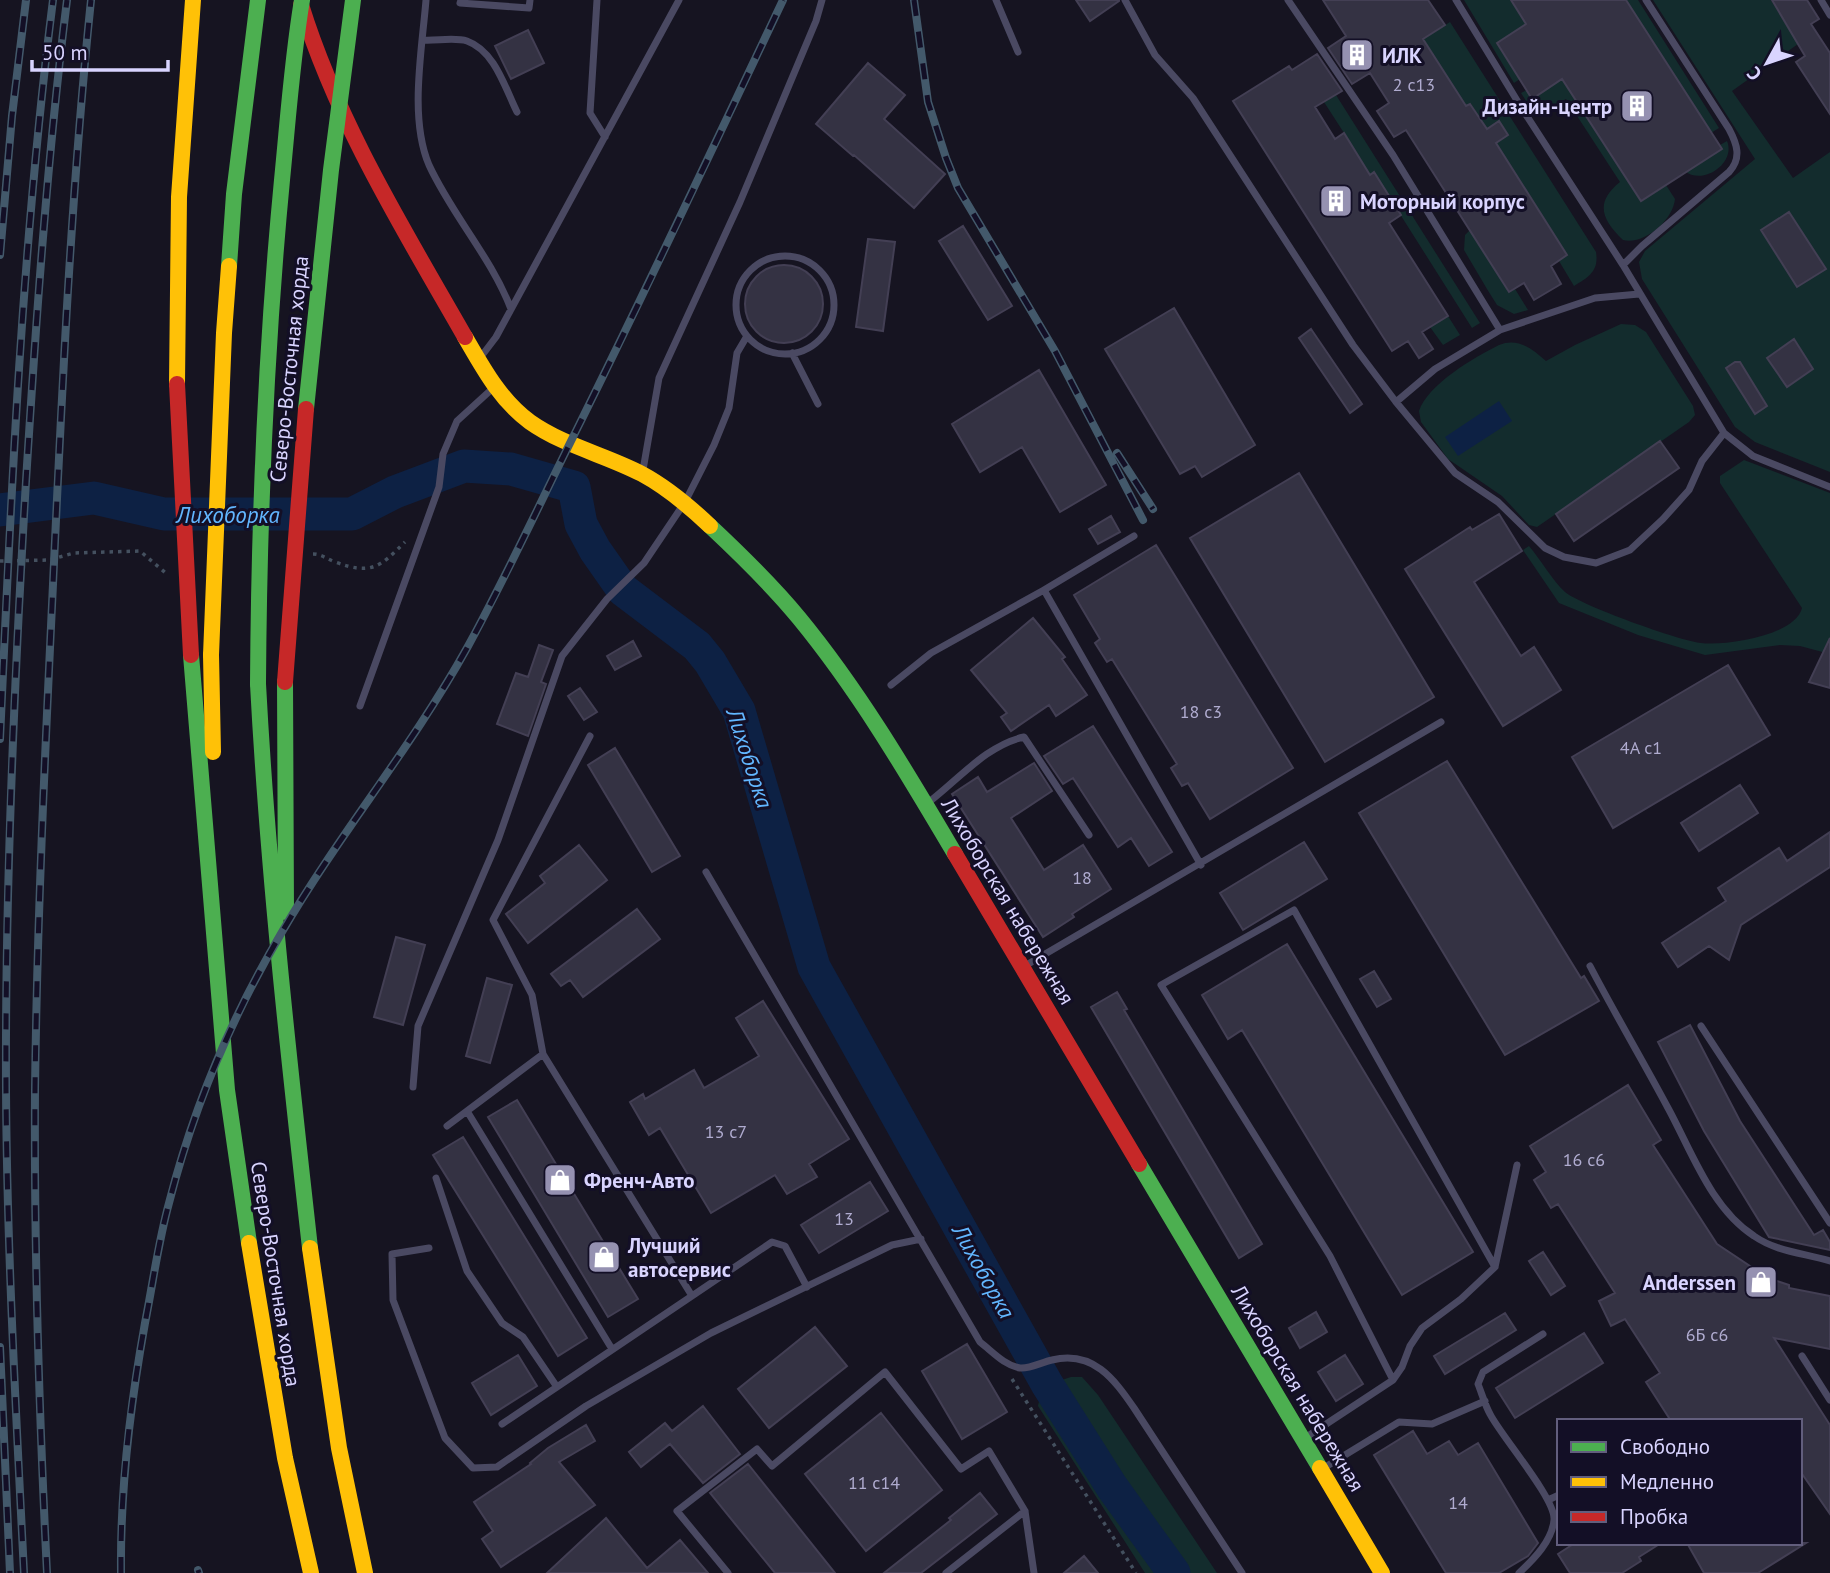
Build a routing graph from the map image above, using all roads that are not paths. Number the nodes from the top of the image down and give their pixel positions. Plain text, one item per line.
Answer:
1 (194, 0) edge
2 (258, 0) edge
3 (301, 0) edge
4 (353, 0) edge
5 (426, 0) edge
6 (461, 0) edge
7 (530, 0) edge
8 (597, 0) edge
9 (678, 0) edge
10 (822, 0) edge
11 (996, 0) edge
12 (1125, 0) edge
13 (1288, 0) edge
14 (1456, 0) edge
15 (1646, 0) edge
16 (1821, 0) edge
17 (1830, 15) edge
18 (423, 40) junction
19 (1018, 52) dead end
20 (517, 112) dead end
21 (605, 137) junction
22 (1623, 265) junction
23 (1639, 295) junction
24 (511, 309) junction
25 (1500, 330) junction
26 (747, 337) junction
27 (792, 354) junction
28 (477, 361) junction
29 (494, 387) junction
30 (1395, 402) junction
31 (818, 404) dead end
32 (1724, 433) junction
33 (642, 474) junction
34 (1830, 487) edge
35 (685, 502) junction
36 (1134, 536) dead end
37 (1044, 590) junction
38 (891, 685) dead end
39 (360, 706) dead end
40 (1441, 722) dead end
41 (590, 736) dead end
42 (926, 804) junction
43 (1088, 835) dead end
44 (1201, 864) junction
45 (706, 872) dead end
46 (1023, 967) junction
47 (1590, 967) dead end
48 (219, 979) junction
49 (282, 996) junction
50 (1701, 1026) dead end
51 (542, 1054) junction
52 (413, 1087) dead end
53 (467, 1111) junction
54 (446, 1126) dead end
55 (1517, 1165) dead end
56 (436, 1178) dead end
57 (1830, 1223) edge
58 (920, 1239) junction
59 (429, 1248) dead end
60 (1830, 1261) edge
61 (1495, 1267) junction
62 (807, 1287) junction
63 (692, 1296) junction
64 (1543, 1334) dead end
65 (612, 1349) junction
66 (1802, 1356) dead end
67 (1392, 1380) junction
68 (557, 1387) junction
69 (1830, 1400) edge
70 (1485, 1402) junction
71 (502, 1424) dead end
72 (1304, 1439) junction
73 (1322, 1469) junction
74 (1557, 1496) edge
75 (1548, 1500) junction
76 (1024, 1511) junction
77 (311, 1573) edge
78 (365, 1573) edge
79 (728, 1573) edge
80 (946, 1573) edge
81 (1034, 1573) edge
82 (1242, 1573) edge
83 (1382, 1573) edge
84 (1519, 1573) edge

1 - 48 main road, Северо-Восточная хорда, bridge
2 - 48 main road, Северо-Восточная хорда, bridge
3 - 28 main road, Лихоборская набережная
3 - 49 main road, Северо-Восточная хорда, bridge
4 - 49 main road, Северо-Восточная хорда, bridge
5 - 18 lane
6 - 7 lane
8 - 21 lane
9 - 21 lane
10 - 33 lane
11 - 19 lane
12 - 30 lane
13 - 25 lane
14 - 22 lane
15 - 22 lane
16 - 17 lane
18 - 20 lane
18 - 24 lane
21 - 24 lane
22 - 23 lane
23 - 25 lane
23 - 32 lane
24 - 28 lane
25 - 30 lane
26 - 27 lane
26 - 27 lane
26 - 35 lane
27 - 31 lane
28 - 29 main road, Лихоборская набережная
29 - 33 main road, Лихоборская набережная
29 - 39 lane
30 - 32 lane
32 - 34 lane
33 - 35 main road, Лихоборская набережная
35 - 42 main road, Лихоборская набережная
35 - 52 lane
36 - 37 lane
37 - 38 lane
37 - 44 lane
40 - 44 lane
41 - 51 lane
42 - 43 lane
42 - 46 main road, Лихоборская набережная
44 - 46 lane
45 - 58 lane
46 - 72 main road, Лихоборская набережная
47 - 60 lane
48 - 77 main road, Северо-Восточная хорда
49 - 78 main road, Северо-Восточная хорда
50 - 57 lane
51 - 53 lane
51 - 63 lane
53 - 54 lane
53 - 65 lane
55 - 61 lane
56 - 68 lane
58 - 62 lane
58 - 82 lane
59 - 62 lane
61 - 67 lane
61 - 67 lane
62 - 63 lane
63 - 65 lane
64 - 70 lane
65 - 68 lane
66 - 69 lane
67 - 72 lane
68 - 71 lane
70 - 73 lane
70 - 75 lane
72 - 73 main road, Лихоборская набережная
73 - 83 main road, Лихоборская набережная
74 - 75 lane
75 - 84 lane
76 - 79 lane
76 - 80 lane
76 - 81 lane

